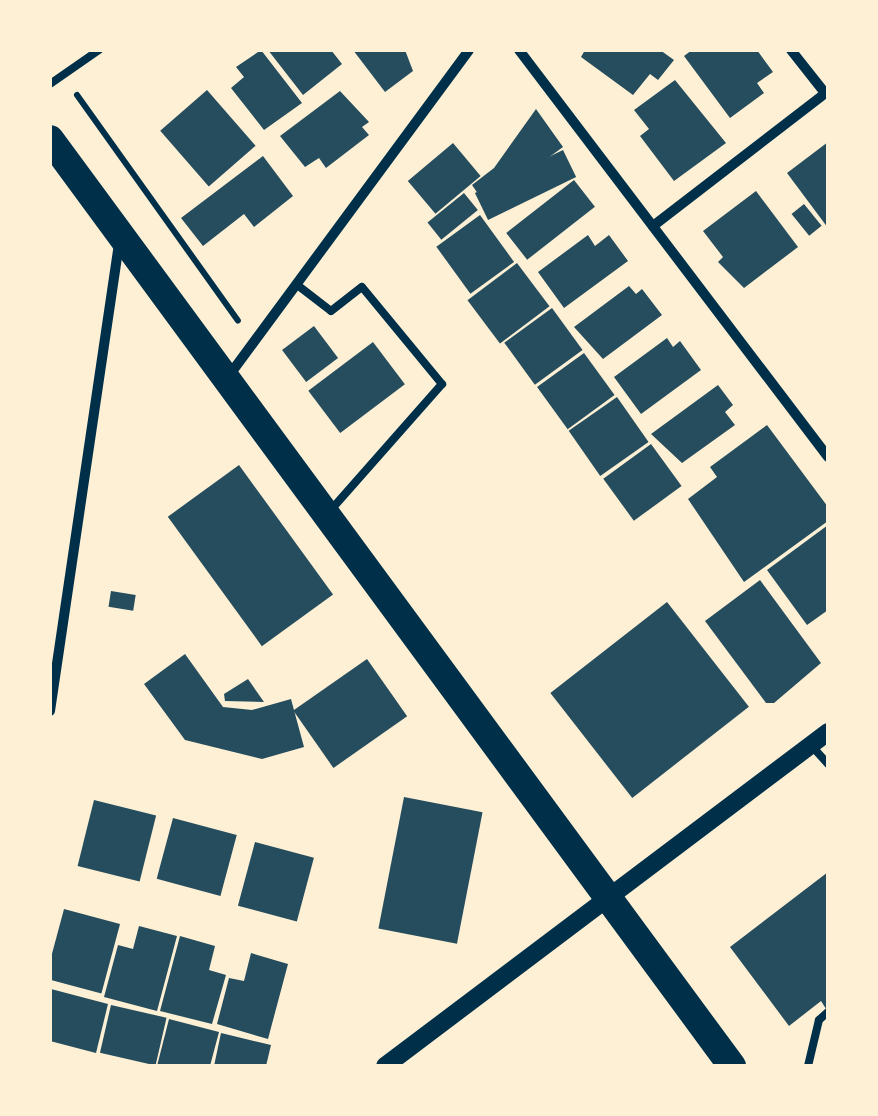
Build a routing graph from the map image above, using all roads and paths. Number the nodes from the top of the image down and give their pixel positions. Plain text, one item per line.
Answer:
1 (99, 50) edge
2 (469, 50) edge
3 (519, 50) edge
4 (791, 50) edge
5 (63, 76) junction
6 (50, 84) edge
7 (826, 92) edge
8 (50, 139) edge
9 (653, 226) junction
10 (120, 233) junction
11 (296, 284) junction
12 (253, 343) junction
13 (227, 378) junction
14 (814, 411) dead end
15 (801, 421) junction
16 (828, 457) edge
17 (327, 514) junction
18 (50, 711) edge
19 (828, 732) edge
20 (810, 744) junction
21 (828, 764) edge
22 (607, 894) junction
23 (828, 1012) edge
24 (386, 1066) edge
25 (732, 1066) edge
26 (808, 1066) edge

1 - 5 lane
2 - 11 street
3 - 9 street
4 - 7 street
5 - 6 lane
5 - 12 path
7 - 9 street
8 - 10 highway
9 - 15 street
10 - 13 highway
10 - 18 street
11 - 12 street
11 - 17 lane
12 - 13 street
13 - 17 highway
14 - 15 street
15 - 16 street
17 - 22 highway
19 - 20 street
20 - 21 lane
20 - 22 street
22 - 24 street
22 - 25 highway
23 - 26 lane

